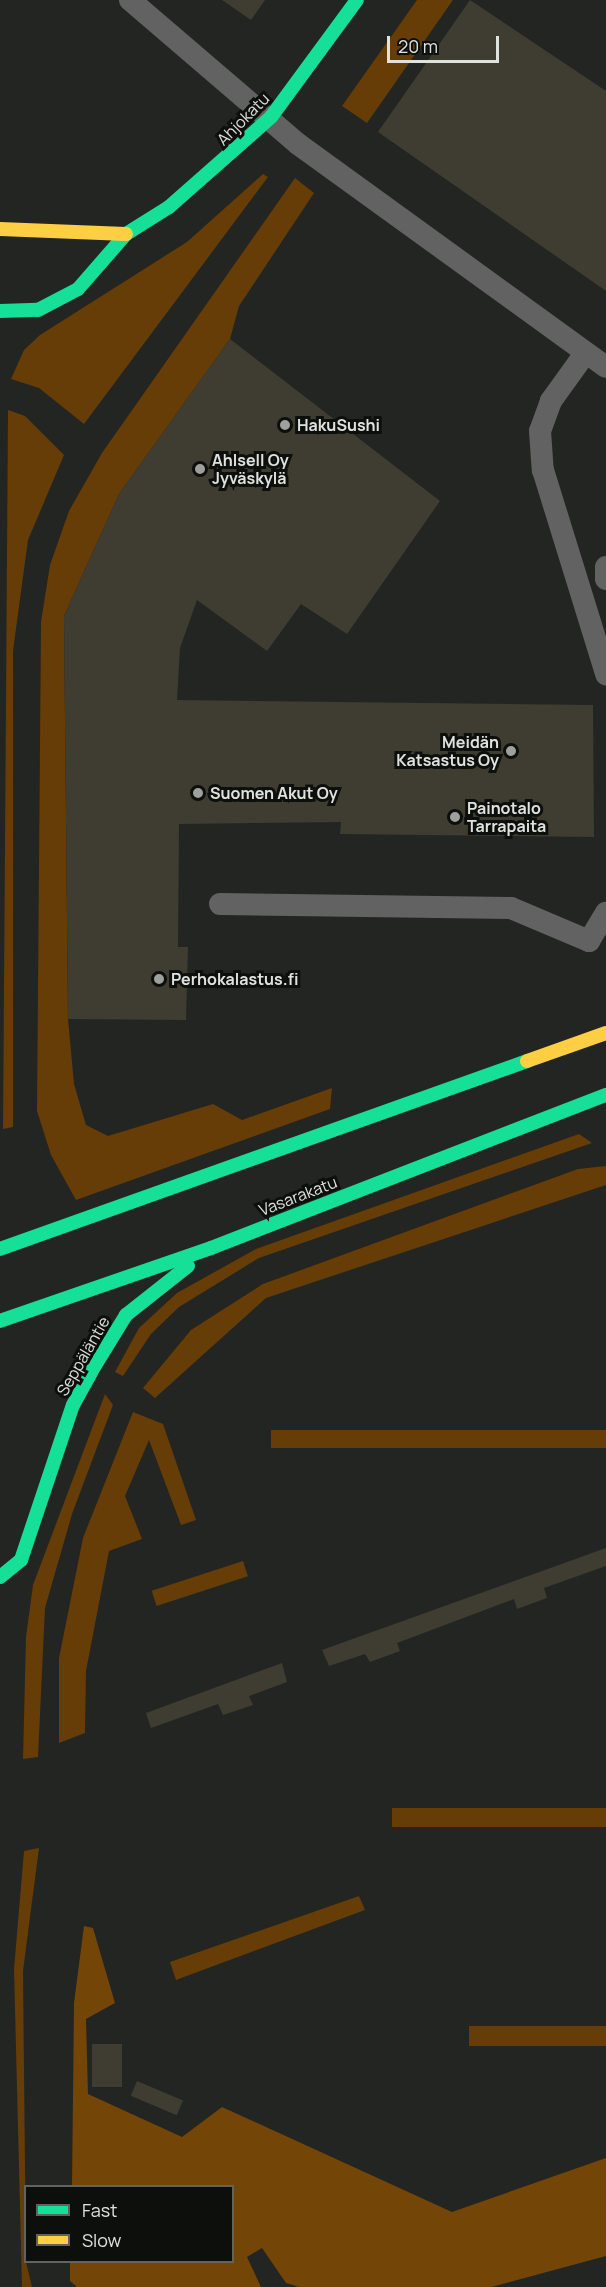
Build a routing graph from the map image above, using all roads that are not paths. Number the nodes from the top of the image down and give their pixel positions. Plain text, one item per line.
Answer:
1 (130, 0) edge
2 (357, 0) edge
3 (271, 117) junction
4 (0, 229) edge
5 (126, 234) junction
6 (0, 311) edge
7 (584, 355) junction
8 (606, 367) edge
9 (606, 567) edge
10 (606, 579) edge
11 (606, 674) edge
12 (220, 904) dead end
13 (606, 913) edge
14 (606, 1033) edge
15 (606, 1095) edge
16 (211, 1248) junction
17 (0, 1249) edge
18 (0, 1321) edge
19 (0, 1576) edge

1 - 3 lane
2 - 3 street, Ahjokatu
3 - 5 street, Ahjokatu
3 - 7 lane
4 - 5 street
5 - 6 street, Ahjokatu
7 - 8 lane
7 - 11 lane
9 - 10 lane
12 - 13 lane
14 - 17 street
15 - 16 street, Vasarakatu
16 - 18 street, Vasarakatu
16 - 19 street, Seppäläntie

